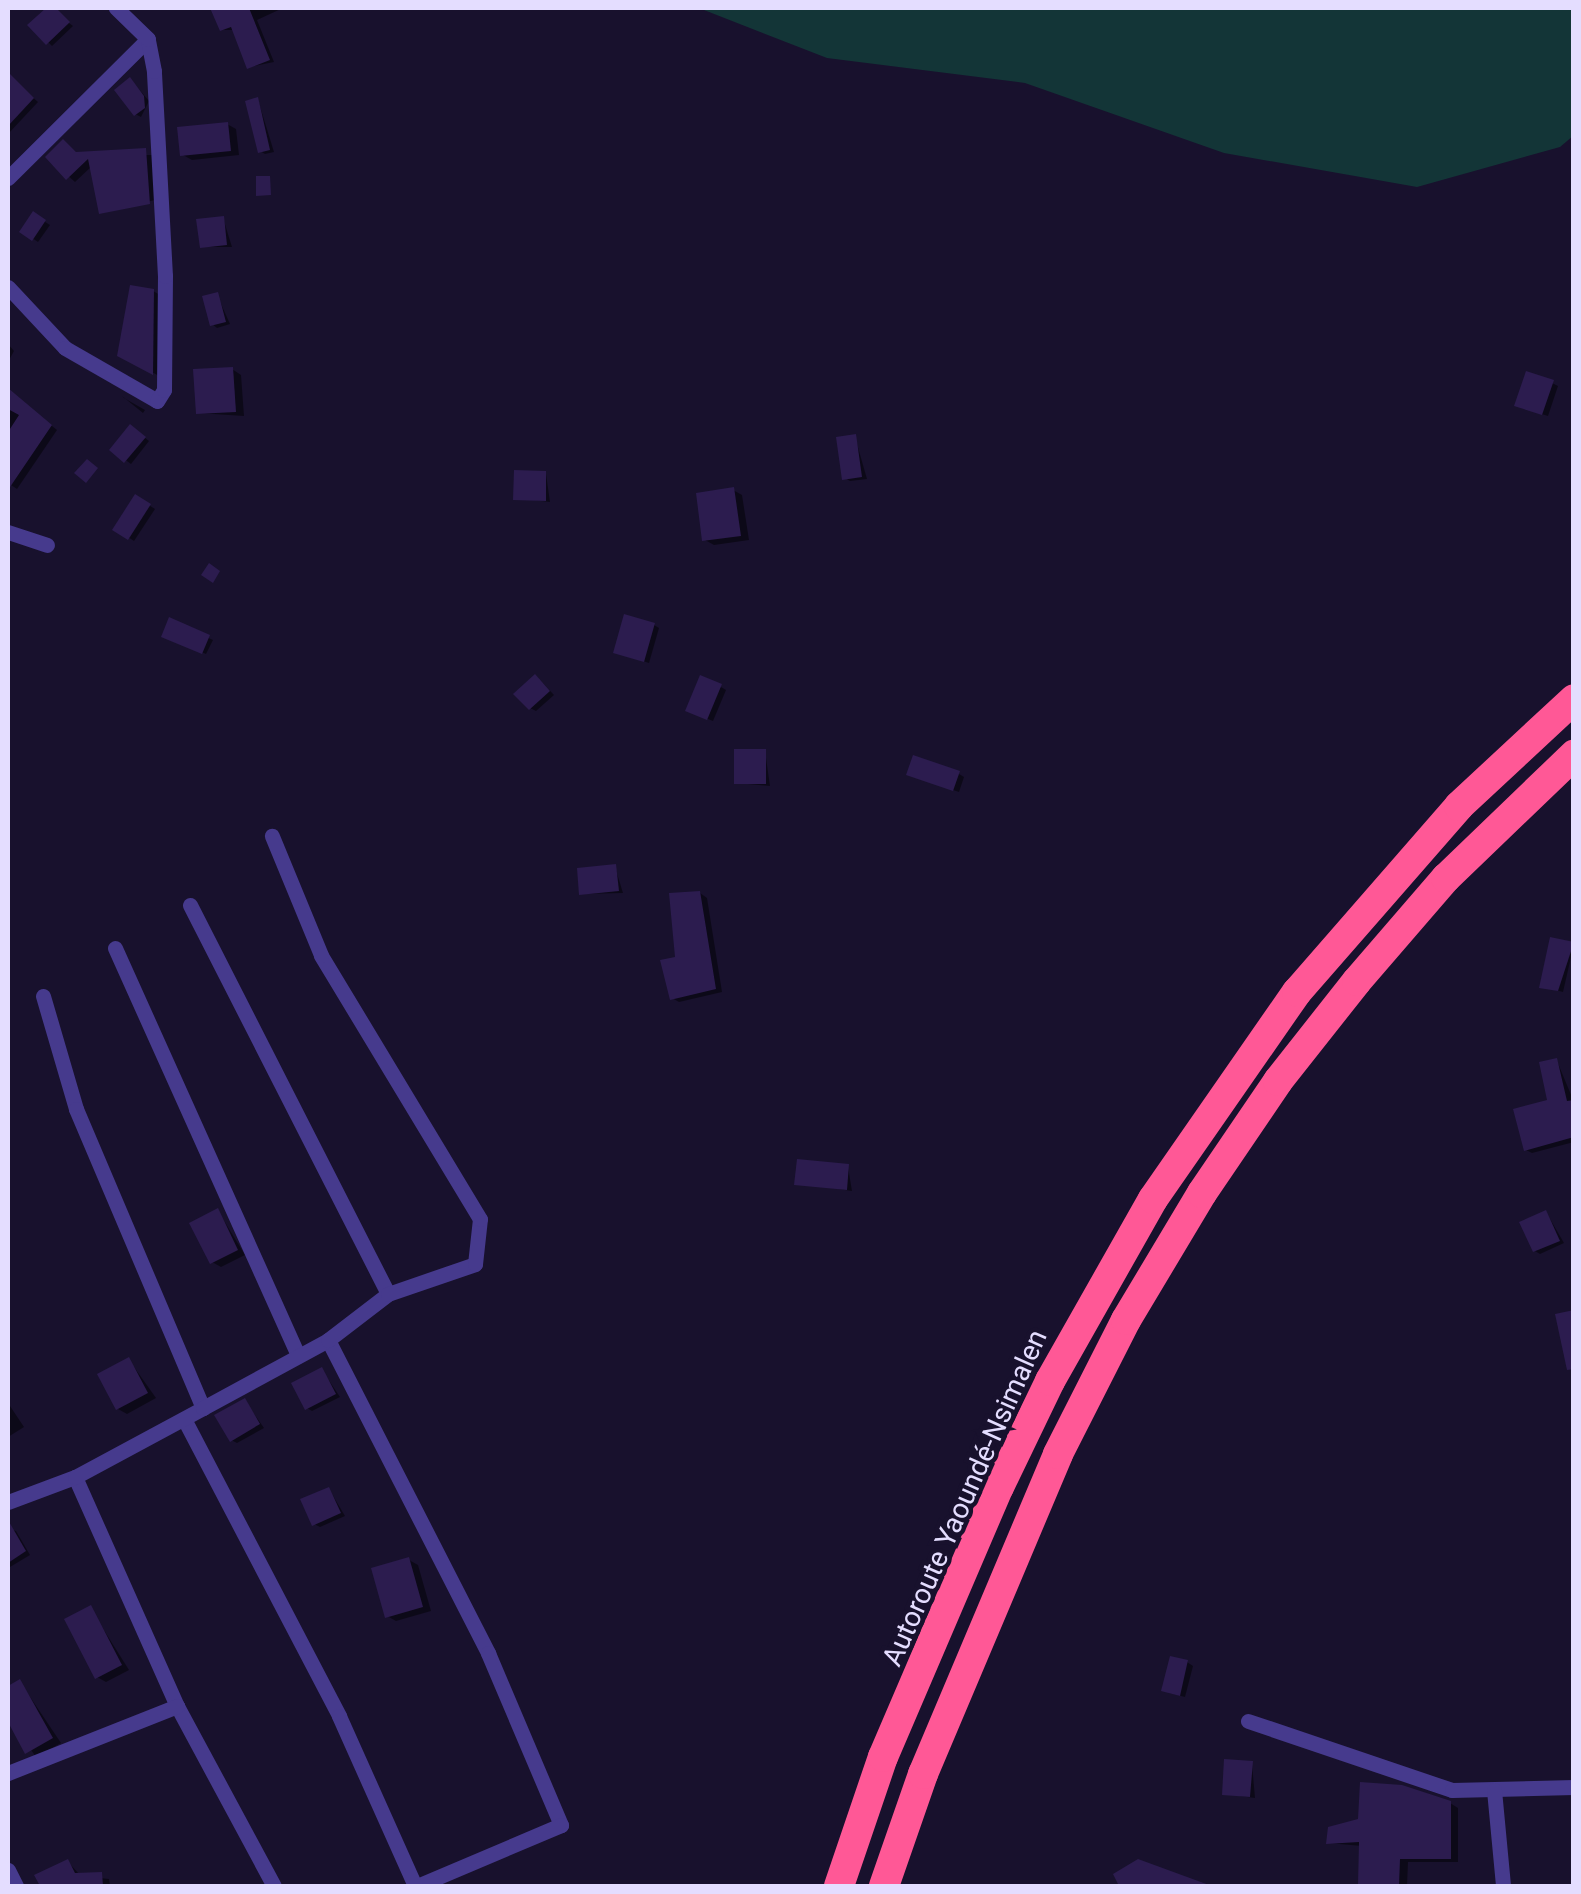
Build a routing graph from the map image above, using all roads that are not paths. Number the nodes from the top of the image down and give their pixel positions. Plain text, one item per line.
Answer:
1 (116, 8) edge
2 (148, 39) junction
3 (8, 178) edge
4 (8, 287) edge
5 (8, 532) edge
6 (47, 545) dead end
7 (1574, 699) edge
8 (1574, 755) edge
9 (272, 836) dead end
10 (190, 906) dead end
11 (115, 948) dead end
12 (43, 996) dead end
13 (388, 1294) junction
14 (328, 1340) junction
15 (298, 1356) junction
16 (203, 1408) junction
17 (184, 1419) junction
18 (75, 1477) junction
19 (8, 1502) edge
20 (177, 1706) junction
21 (1248, 1721) dead end
22 (8, 1774) edge
23 (1574, 1787) edge
24 (1494, 1790) junction
25 (8, 1870) edge
26 (16, 1886) edge
27 (274, 1886) edge
28 (416, 1886) edge
29 (839, 1886) edge
30 (884, 1886) edge
31 (1503, 1886) edge

1 - 2 street
2 - 3 street
2 - 4 street
5 - 6 street
7 - 29 highway, Autoroute Yaoundé-Nsimalen
8 - 30 highway
9 - 13 street
10 - 13 street
11 - 15 street
12 - 16 street
13 - 14 street
14 - 15 street
14 - 28 street
15 - 16 street
16 - 17 street
17 - 18 street
17 - 28 street
18 - 19 street
18 - 20 street
20 - 22 street
20 - 27 street
21 - 24 street
23 - 24 street
24 - 31 street
25 - 26 street

